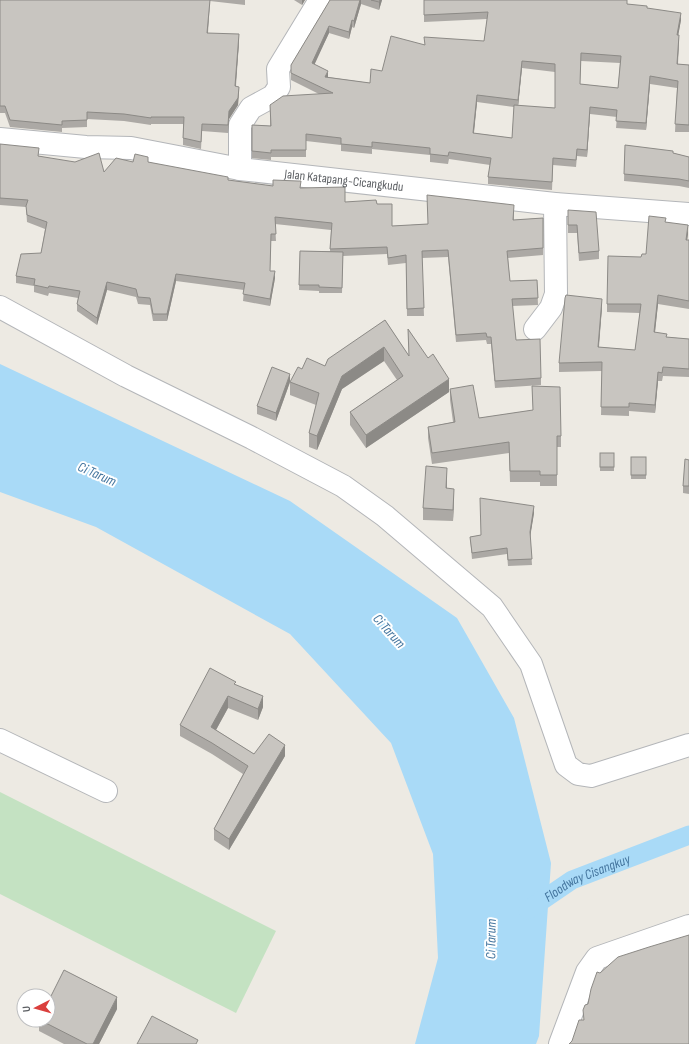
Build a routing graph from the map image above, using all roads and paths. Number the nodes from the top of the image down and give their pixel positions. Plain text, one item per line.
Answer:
1 (320, 0) edge
2 (0, 139) edge
3 (240, 169) junction
4 (555, 204) junction
5 (689, 214) edge
6 (0, 307) edge
7 (535, 329) dead end
8 (0, 740) edge
9 (689, 744) edge
10 (106, 791) dead end
11 (689, 926) edge
12 (560, 1044) edge

1 - 3 street
2 - 3 street, Jalan Katapang-Cicangkudu
3 - 4 street, Jalan Katapang-Cicangkudu
4 - 5 street, Jalan Katapang-Cicangkudu
4 - 7 street
6 - 9 street
8 - 10 street
11 - 12 street

